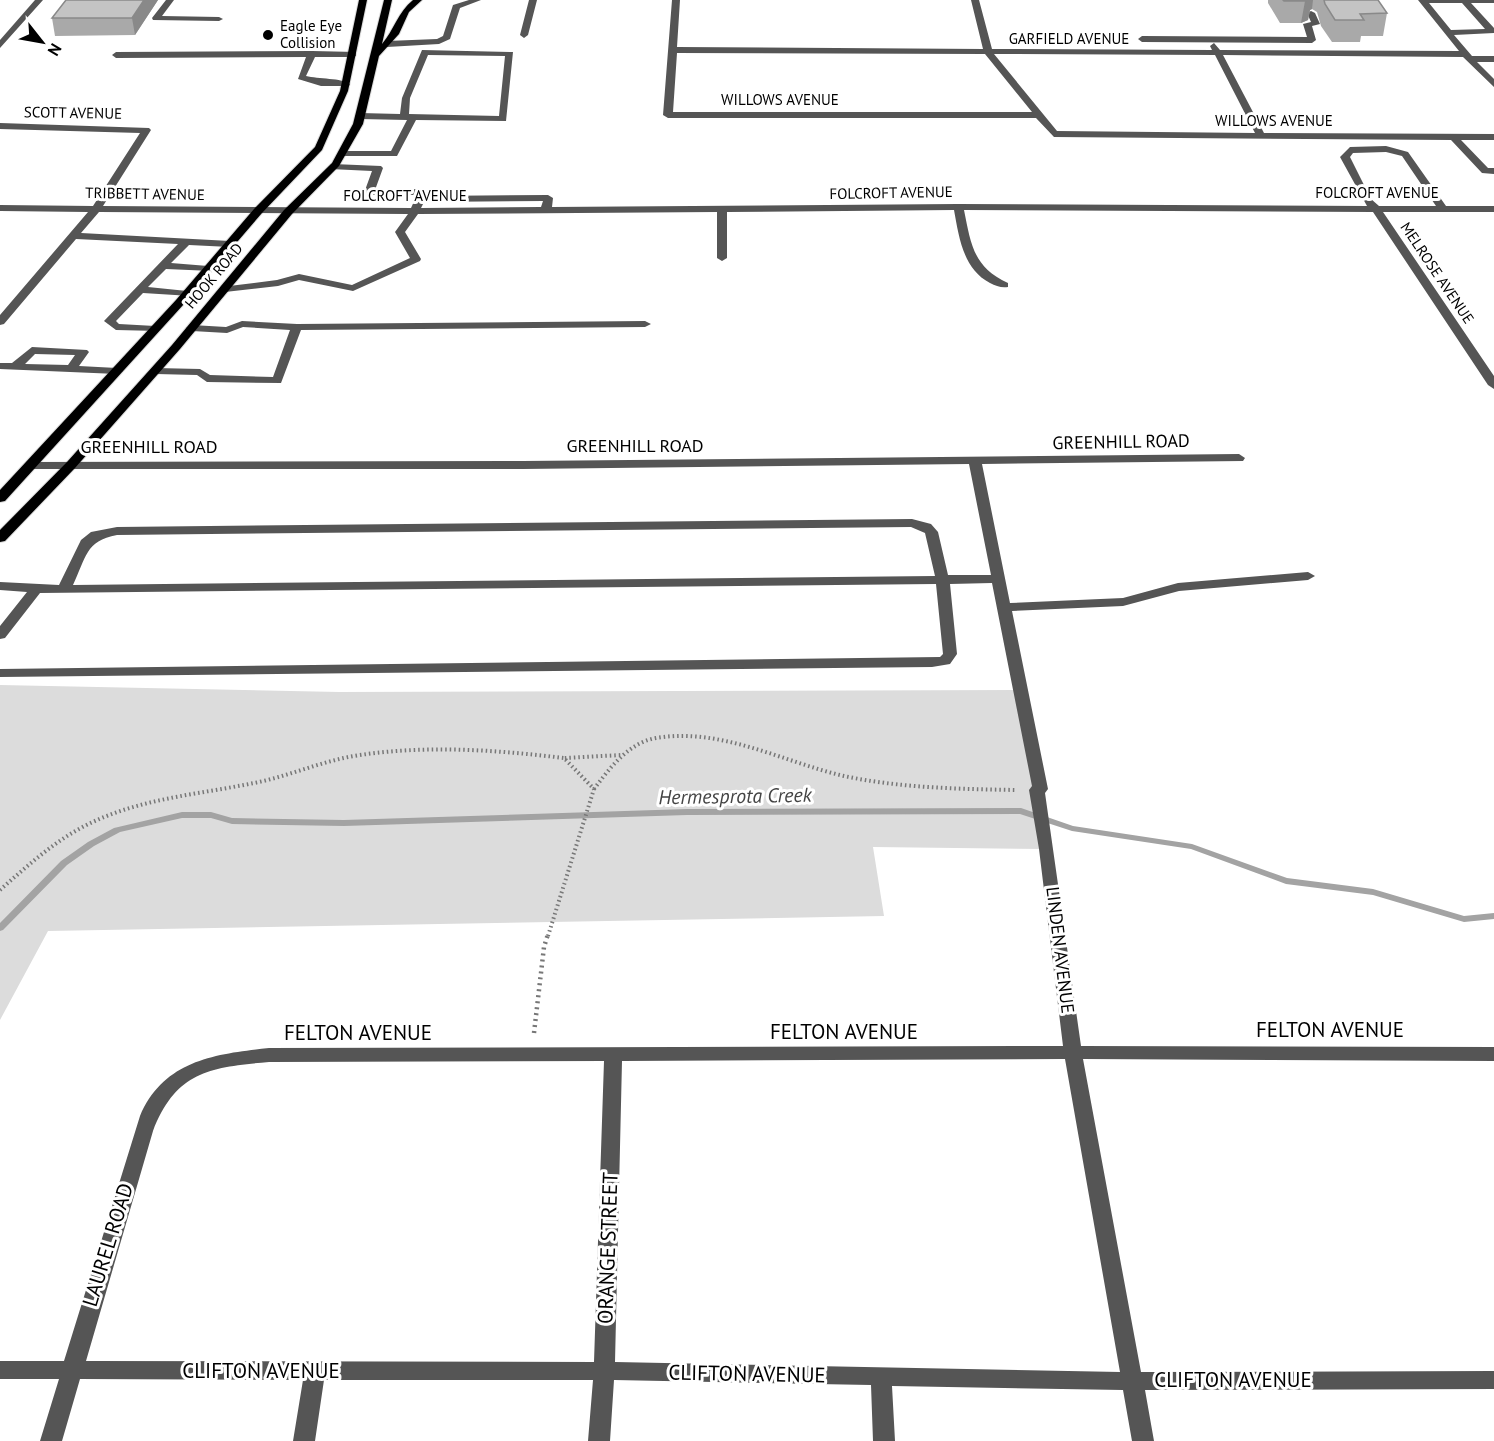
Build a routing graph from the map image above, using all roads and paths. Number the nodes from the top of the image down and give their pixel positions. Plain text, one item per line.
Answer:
1 (39, 0) edge
2 (170, 0) edge
3 (363, 0) edge
4 (388, 0) edge
5 (418, 0) edge
6 (477, 0) edge
7 (533, 0) edge
8 (676, 0) edge
9 (975, 0) edge
10 (1423, 1) edge
11 (1464, 1) edge
12 (1494, 1) edge
13 (1311, 13) dead end
14 (219, 19) dead end
15 (1448, 33) junction
16 (524, 35) dead end
17 (1142, 39) dead end
18 (1210, 39) junction
19 (1312, 40) junction
20 (387, 44) junction
21 (0, 45) edge
22 (672, 50) junction
23 (988, 52) junction
24 (1218, 53) junction
25 (1332, 53) junction
26 (312, 54) junction
27 (353, 54) junction
28 (116, 55) dead end
29 (375, 56) junction
30 (1468, 57) junction
31 (1494, 59) edge
32 (346, 84) junction
33 (1494, 84) edge
34 (1037, 115) junction
35 (360, 116) junction
36 (409, 117) junction
37 (0, 126) edge
38 (1261, 136) junction
39 (1454, 137) junction
40 (1494, 137) edge
41 (343, 154) junction
42 (333, 167) junction
43 (1494, 171) edge
44 (420, 199) junction
45 (0, 207) edge
46 (958, 207) junction
47 (97, 208) junction
48 (1376, 208) junction
49 (722, 209) junction
50 (1443, 209) junction
51 (1494, 209) edge
52 (546, 210) junction
53 (258, 211) junction
54 (415, 211) junction
55 (288, 212) junction
56 (73, 236) junction
57 (186, 241) junction
58 (230, 244) junction
59 (722, 258) dead end
60 (163, 266) junction
61 (208, 269) junction
62 (1004, 285) dead end
63 (225, 289) junction
64 (140, 290) junction
65 (186, 294) junction
66 (0, 322) edge
67 (645, 324) dead end
68 (297, 327) junction
69 (192, 328) junction
70 (155, 329) junction
71 (0, 366) edge
72 (15, 367) junction
73 (70, 369) junction
74 (117, 371) junction
75 (156, 371) junction
76 (1494, 385) edge
77 (1239, 458) dead end
78 (975, 462) junction
79 (32, 465) junction
80 (71, 465) junction
81 (0, 498) edge
82 (0, 538) edge
83 (1308, 576) dead end
84 (998, 579) junction
85 (943, 582) junction
86 (0, 586) edge
87 (36, 589) junction
88 (64, 589) junction
89 (1004, 607) junction
90 (0, 635) edge
91 (0, 673) edge
92 (622, 755) junction
93 (564, 758) junction
94 (594, 789) junction
95 (1037, 790) junction
96 (0, 890) edge
97 (534, 1033) dead end
98 (613, 1054) junction
99 (1073, 1054) junction
100 (1494, 1054) edge
101 (195, 1068) joint
102 (0, 1370) edge
103 (70, 1371) junction
104 (315, 1371) junction
105 (604, 1371) junction
106 (881, 1376) junction
107 (1494, 1380) edge
108 (1132, 1381) junction
109 (51, 1441) edge
110 (304, 1441) edge
111 (599, 1441) edge
112 (884, 1441) edge
113 (1143, 1441) edge

1 - 21 street
2 - 14 street
3 - 27 main road, HOOK ROAD
4 - 29 main road, HOOK ROAD
5 - 20 main road
6 - 20 street
7 - 16 street
8 - 22 street
9 - 23 street
10 - 11 street
10 - 15 street
11 - 12 street
11 - 15 street
13 - 19 street
15 - 30 street
17 - 18 street
18 - 19 street
18 - 24 street
19 - 25 street
20 - 29 main road
22 - 23 street, GARFIELD AVENUE
22 - 34 street, WILLOWS AVENUE
23 - 24 street, GARFIELD AVENUE
23 - 34 street
24 - 25 street, GARFIELD AVENUE
24 - 38 street
25 - 30 street, GARFIELD AVENUE
26 - 27 street
26 - 28 street
26 - 32 street
27 - 32 main road, HOOK ROAD
29 - 35 main road, HOOK ROAD
30 - 31 street, GARFIELD AVENUE
30 - 33 street
32 - 53 main road, HOOK ROAD
34 - 38 street, WILLOWS AVENUE
35 - 36 street
35 - 41 main road, HOOK ROAD
36 - 36 street
36 - 41 street
37 - 47 street, SCOTT AVENUE
38 - 39 street, WILLOWS AVENUE
39 - 40 street, WILLOWS AVENUE
39 - 43 street
41 - 42 main road, HOOK ROAD
42 - 44 street
42 - 55 main road, HOOK ROAD
44 - 52 street
44 - 54 street
45 - 47 street, TRIBBETT AVENUE
46 - 48 street, FOLCROFT AVENUE
46 - 49 street, FOLCROFT AVENUE
46 - 62 street
47 - 53 street, TRIBBETT AVENUE
47 - 56 street
48 - 50 street, FOLCROFT AVENUE
48 - 50 street, MELROSE AVENUE
48 - 76 street, MELROSE AVENUE
49 - 52 street, FOLCROFT AVENUE
49 - 59 street
50 - 51 street, FOLCROFT AVENUE
52 - 54 street, FOLCROFT AVENUE
53 - 55 street, TRIBBETT AVENUE
53 - 58 main road, HOOK ROAD
54 - 55 street, FOLCROFT AVENUE
54 - 63 street
55 - 63 main road, HOOK ROAD
56 - 57 street
56 - 66 street
57 - 58 street
57 - 60 street
58 - 61 main road, HOOK ROAD
60 - 61 street
60 - 64 street
61 - 65 main road, HOOK ROAD
63 - 69 main road, HOOK ROAD
64 - 65 street
64 - 70 street
65 - 70 main road, HOOK ROAD
67 - 68 street
68 - 69 street
68 - 75 street
69 - 75 main road, HOOK ROAD
70 - 74 main road, HOOK ROAD
71 - 72 street
72 - 73 street
72 - 73 street
73 - 74 street
74 - 79 main road, HOOK ROAD
75 - 80 main road, HOOK ROAD
77 - 78 street, GREENHILL ROAD
78 - 80 street, GREENHILL ROAD
78 - 84 street, LINDEN AVENUE
79 - 80 street, GREENHILL ROAD
79 - 81 main road, HOOK ROAD
80 - 82 main road, HOOK ROAD
83 - 89 street
84 - 85 street
84 - 89 street, LINDEN AVENUE
85 - 88 street
85 - 88 street
85 - 91 street
86 - 87 street
87 - 88 street
87 - 90 street
89 - 95 street, LINDEN AVENUE
92 - 93 path
92 - 94 path
92 - 95 path
93 - 94 path
93 - 96 path
94 - 97 path
95 - 99 street, LINDEN AVENUE
98 - 99 street, FELTON AVENUE
98 - 101 street, FELTON AVENUE
98 - 105 street, ORANGE STREET
99 - 100 street, FELTON AVENUE
99 - 108 street, LINDEN AVENUE
101 - 103 street, LAUREL ROAD
102 - 103 street, CLIFTON AVENUE
103 - 104 street, CLIFTON AVENUE
103 - 109 street, LAUREL ROAD
104 - 105 street, CLIFTON AVENUE
104 - 110 street
105 - 106 street, CLIFTON AVENUE
105 - 111 street, ORANGE STREET
106 - 108 street, CLIFTON AVENUE
106 - 112 street
107 - 108 street, CLIFTON AVENUE
108 - 113 street, LINDEN AVENUE

